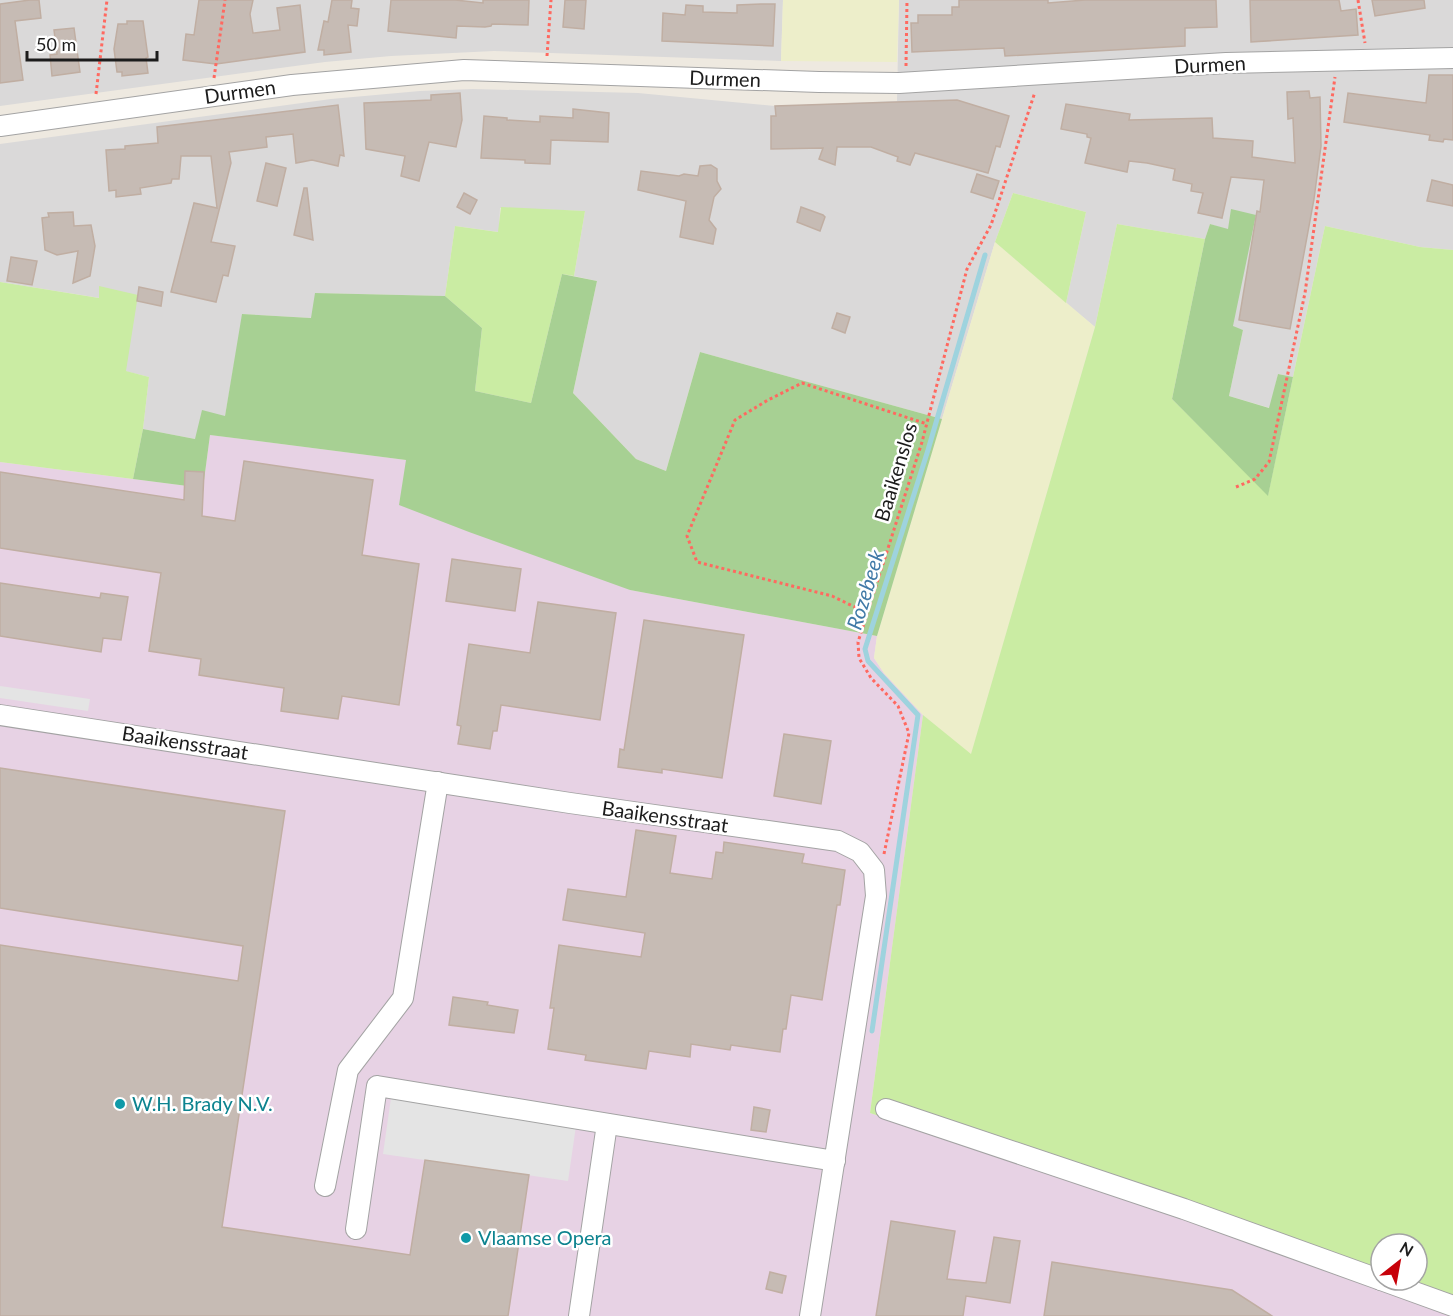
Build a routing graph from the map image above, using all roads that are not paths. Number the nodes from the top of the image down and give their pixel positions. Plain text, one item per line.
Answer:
1 (1453, 58) edge
2 (0, 126) edge
3 (0, 715) edge
4 (438, 782) junction
5 (886, 1109) dead end
6 (607, 1124) junction
7 (835, 1161) junction
8 (325, 1186) dead end
9 (356, 1229) dead end
10 (1369, 1276) edge
11 (1414, 1292) edge
12 (1453, 1306) edge
13 (579, 1316) edge
14 (810, 1316) edge

1 - 2 street, Durmen
3 - 4 street, Baaikensstraat
4 - 7 street, Baaikensstraat
4 - 8 street
5 - 10 street
6 - 7 street
6 - 9 street
6 - 13 street
7 - 14 street
11 - 12 street

